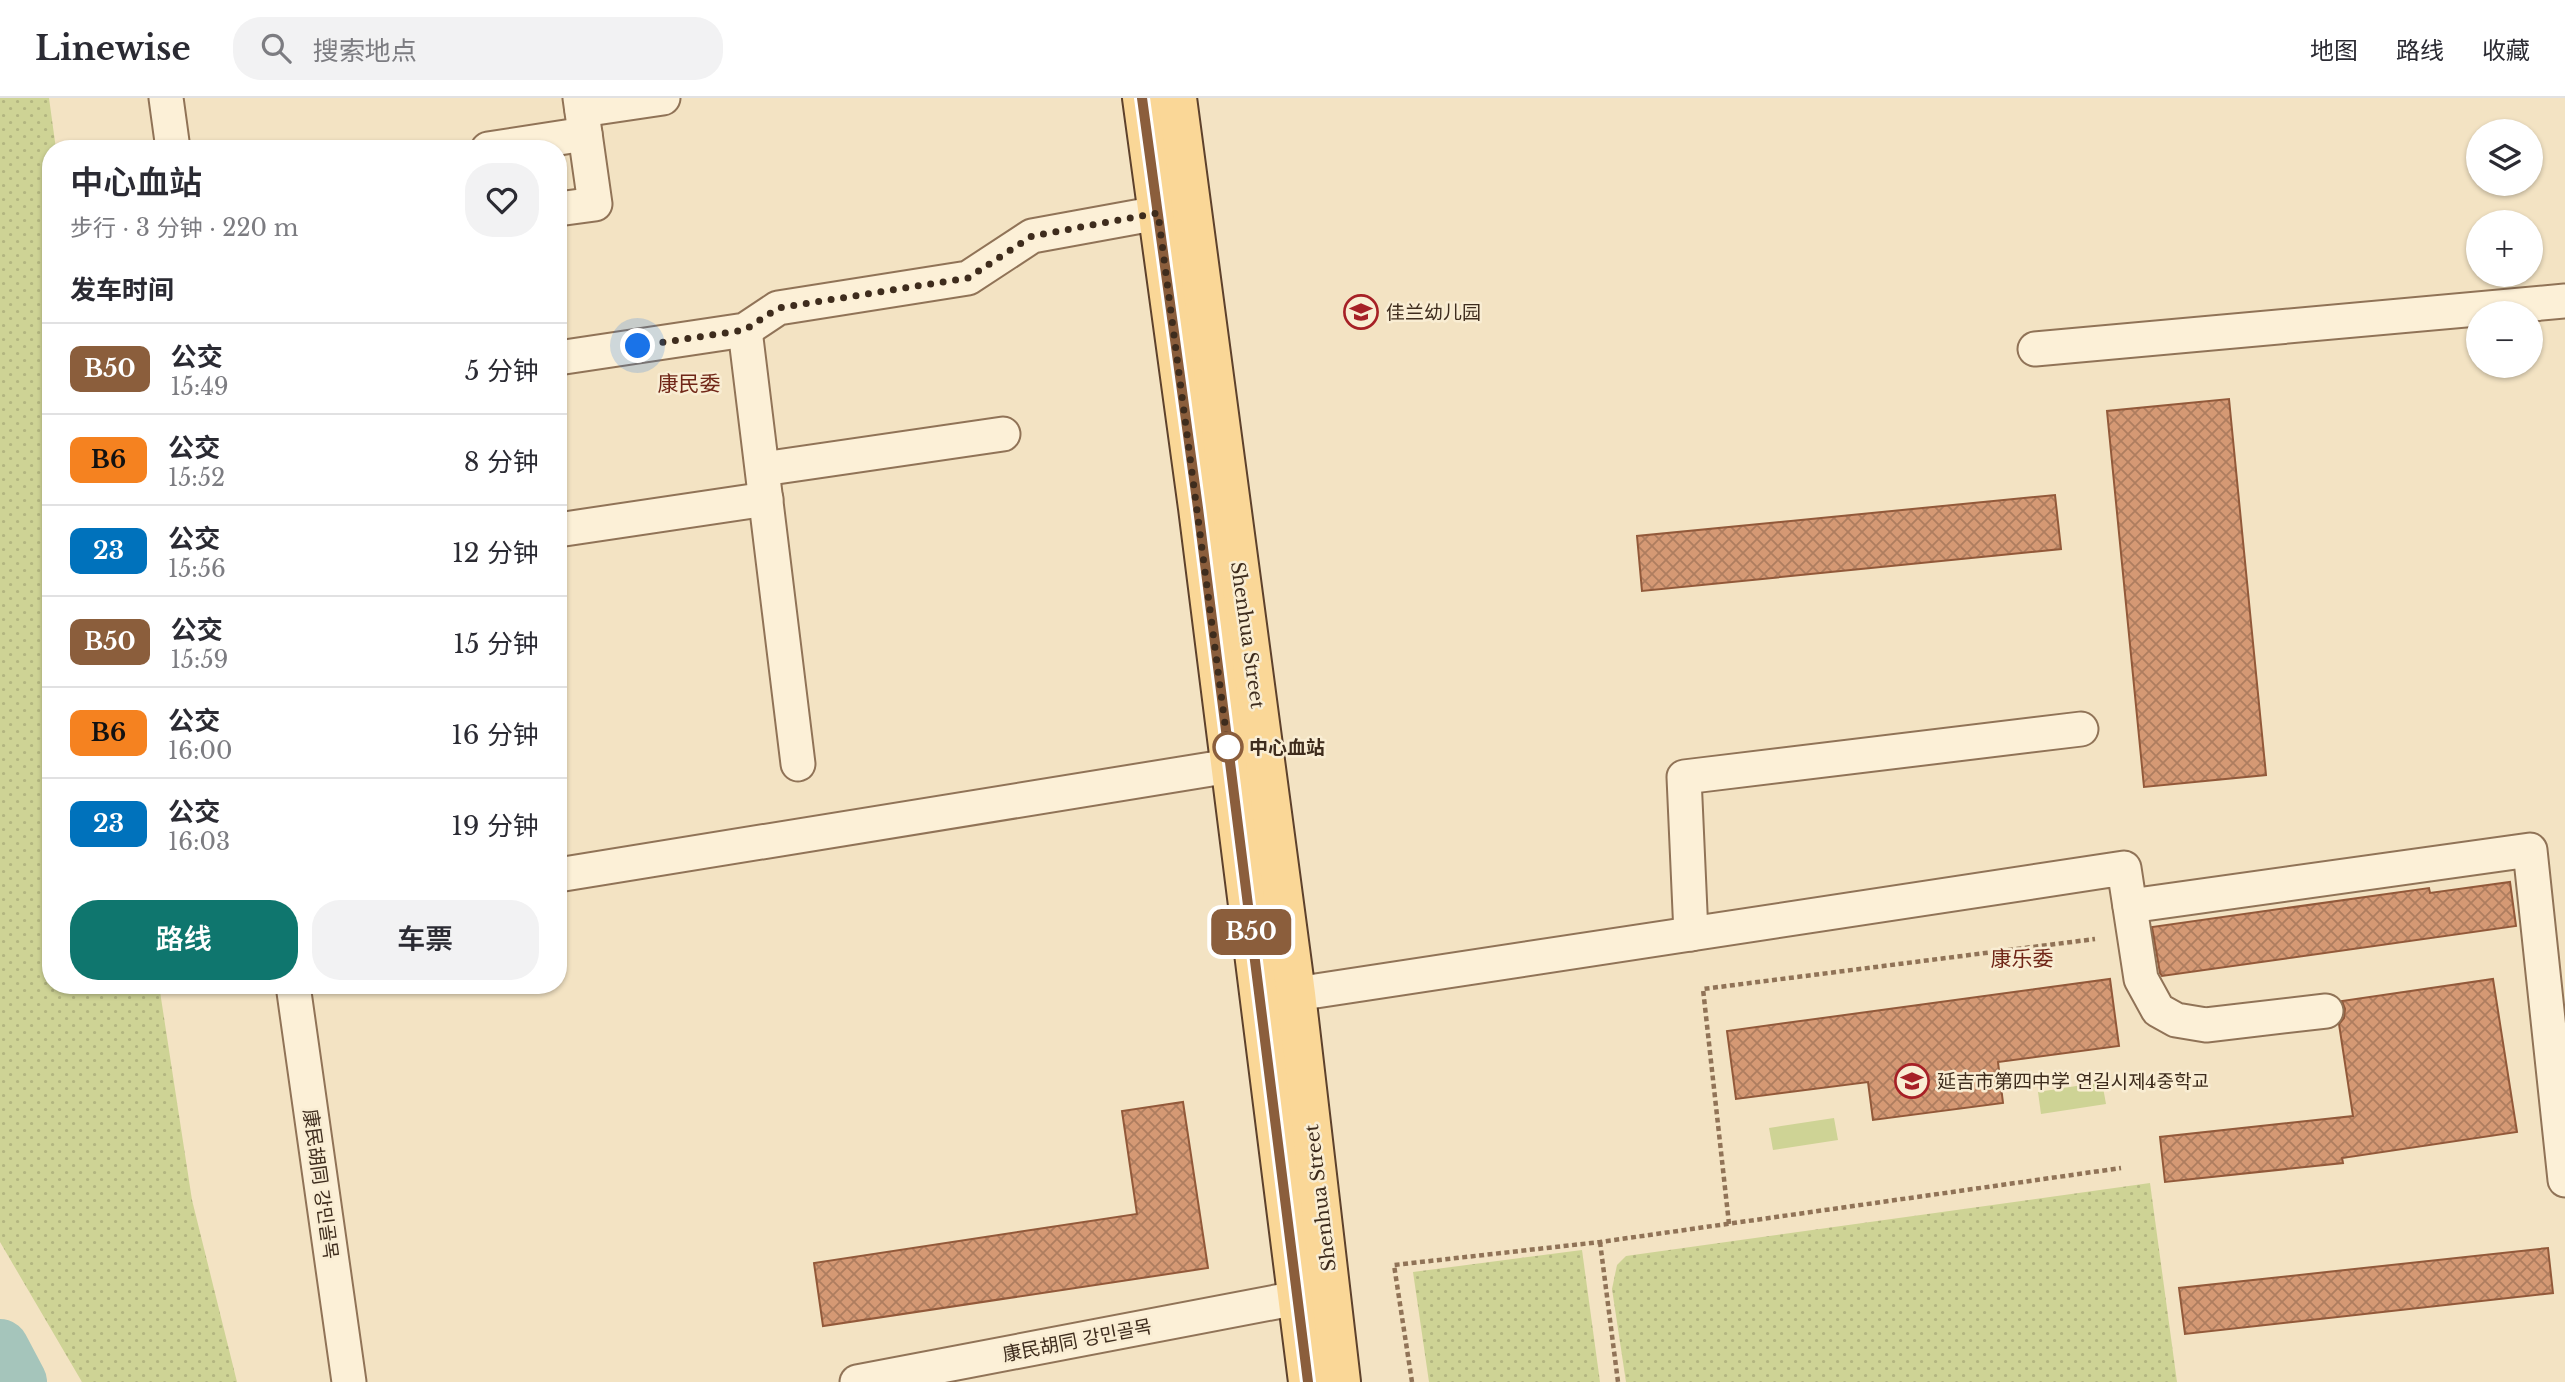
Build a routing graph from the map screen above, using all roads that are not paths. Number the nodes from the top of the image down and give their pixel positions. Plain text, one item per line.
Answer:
1 (166, 98) edge
2 (663, 98) edge
3 (1142, 98) edge
4 (1177, 98) edge
5 (582, 114) edge
6 (172, 140) edge
7 (512, 140) edge
8 (567, 208) edge
9 (1158, 213) junction
10 (2565, 301) edge
11 (745, 330) junction
12 (2035, 349) dead end
13 (567, 357) edge
14 (1003, 435) dead end
15 (764, 484) junction
16 (567, 528) edge
17 (2081, 729) dead end
18 (798, 764) dead end
19 (1230, 766) junction
20 (567, 874) edge
21 (2130, 906) junction
22 (1691, 934) junction
23 (294, 994) edge
24 (1296, 994) junction
25 (2326, 1010) dead end
26 (2565, 1180) edge
27 (1297, 1298) junction
28 (349, 1382) edge
29 (858, 1382) edge
30 (1308, 1382) edge
31 (1341, 1382) edge

1 - 6 street
2 - 5 street
3 - 9 main road, Shenhua Street
4 - 24 main road, Shenhua Street
5 - 7 street
5 - 8 street
9 - 11 street
9 - 19 main road, Shenhua Street
10 - 12 street
11 - 13 street
11 - 15 street
14 - 15 street
15 - 16 street
15 - 18 street
17 - 22 street
19 - 20 street
19 - 27 main road, Shenhua Street
21 - 22 street
21 - 25 street
21 - 26 street
22 - 24 street
23 - 28 street, 康民胡同 강민골목
24 - 31 main road, Shenhua Street
27 - 29 street, 康民胡同 강민골목
27 - 30 main road, Shenhua Street

